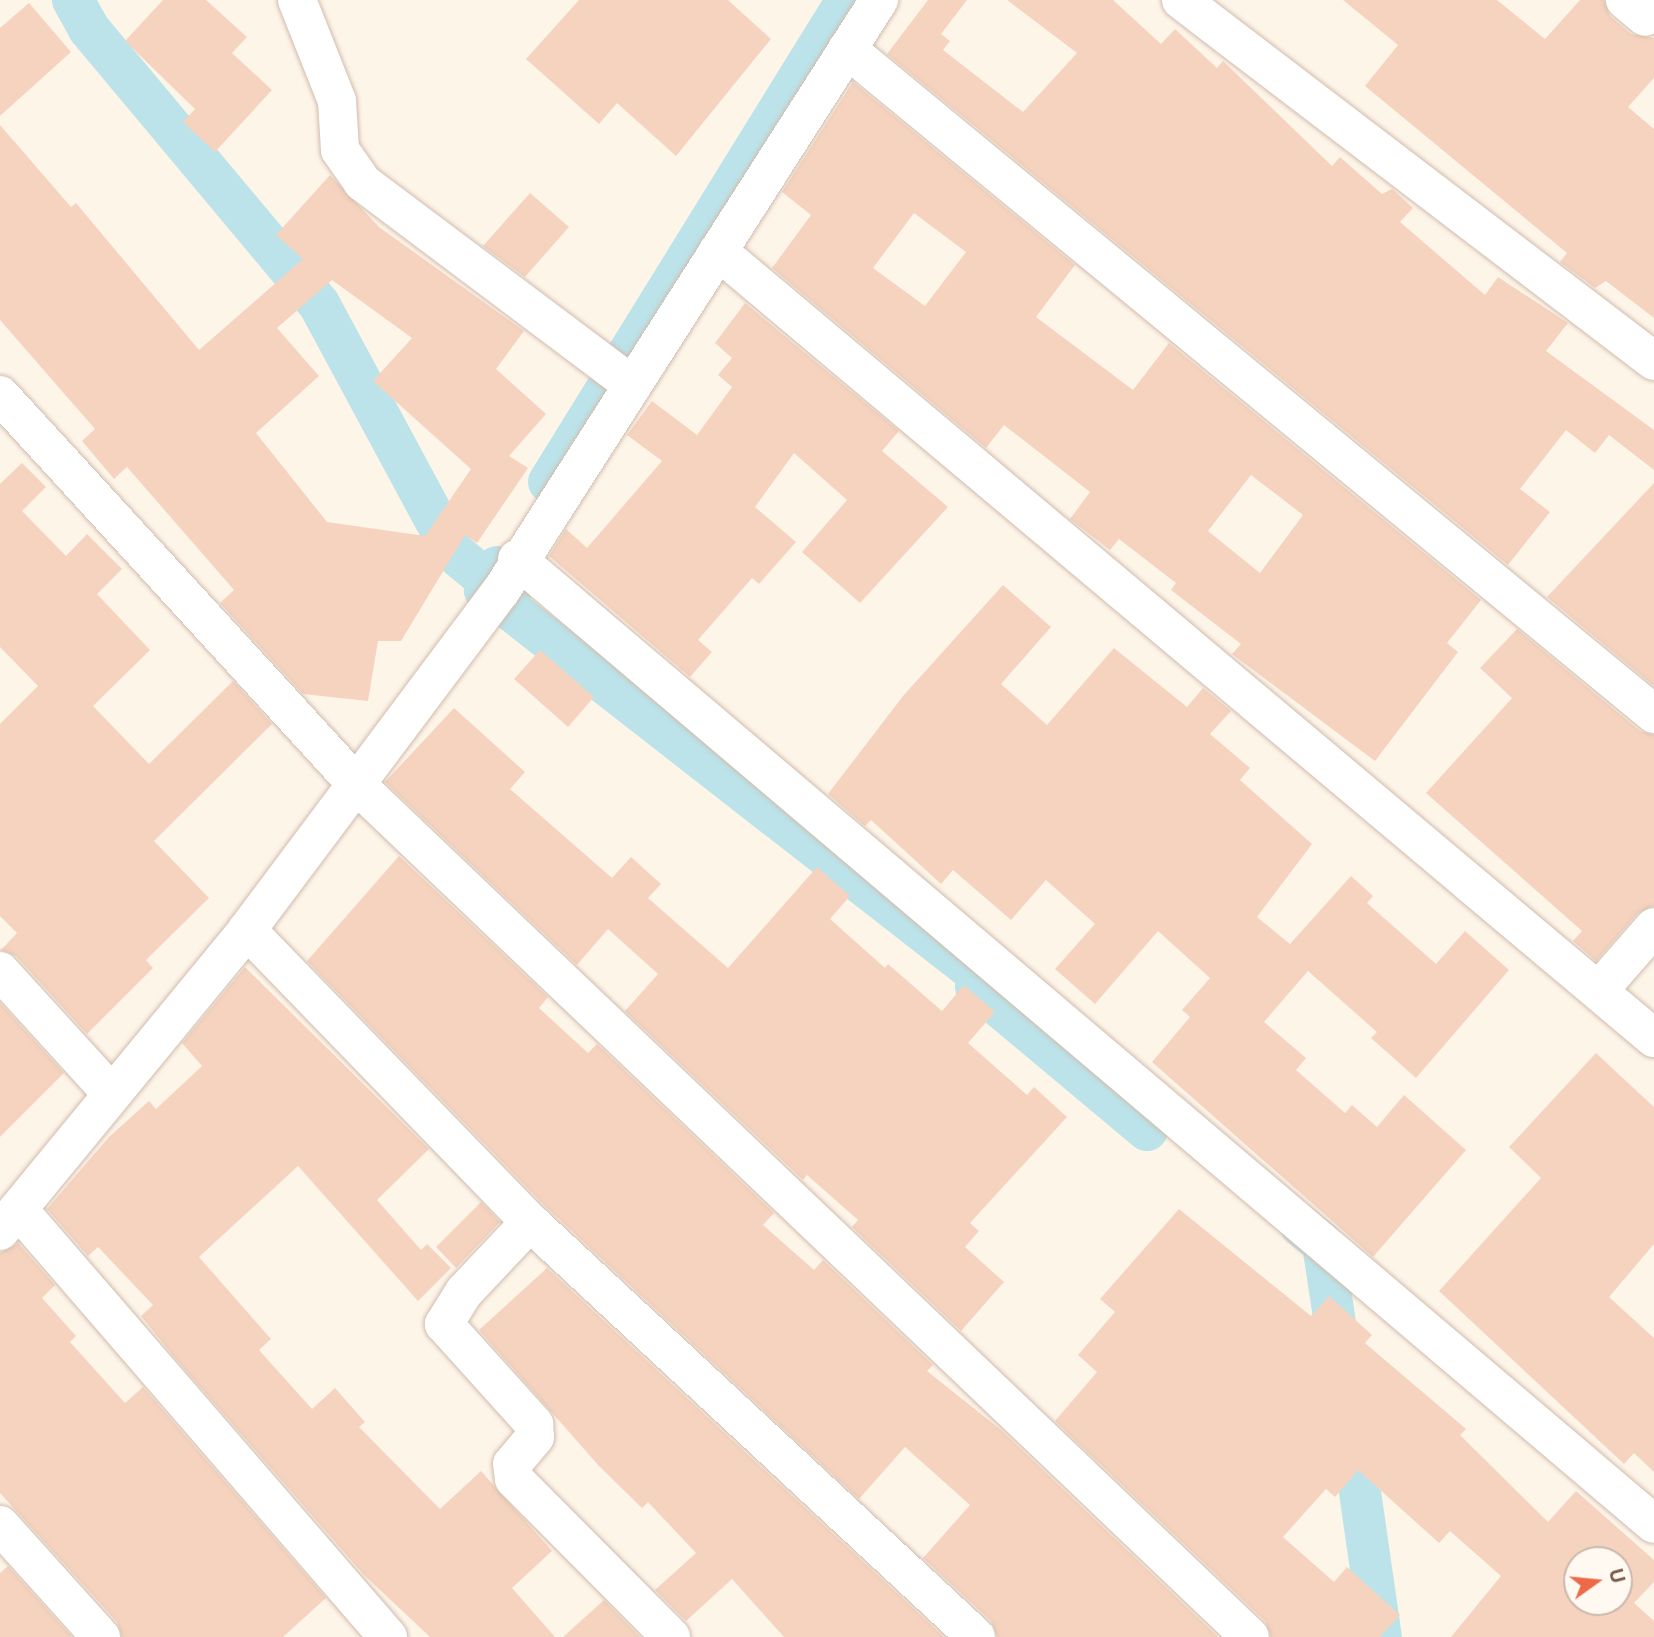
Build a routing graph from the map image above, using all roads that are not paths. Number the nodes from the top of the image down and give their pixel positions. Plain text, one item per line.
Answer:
1 (297, 0) edge
2 (879, 0) edge
3 (1181, 0) edge
4 (847, 49) junction
5 (718, 251) junction
6 (1654, 361) edge
7 (632, 385) junction
8 (0, 395) edge
9 (509, 574) junction
10 (1654, 714) edge
11 (359, 788) junction
12 (1654, 927) edge
13 (247, 930) junction
14 (0, 971) edge
15 (1600, 989) junction
16 (1654, 1038) edge
17 (112, 1094) junction
18 (9, 1220) edge
19 (530, 1222) junction
20 (1654, 1524) edge
21 (0, 1525) edge
22 (102, 1637) edge
23 (388, 1637) edge
24 (671, 1637) edge
25 (976, 1637) edge
26 (1250, 1637) edge

1 - 7 street
2 - 4 street
3 - 6 street
4 - 5 street
4 - 10 street
5 - 7 street
5 - 15 street
7 - 9 street
8 - 11 street
9 - 11 street
9 - 20 street
11 - 13 street
11 - 26 street
12 - 15 street
13 - 17 street
13 - 19 street
14 - 17 street
15 - 16 street
17 - 18 street
18 - 23 street
19 - 24 street
19 - 25 street
21 - 22 street

